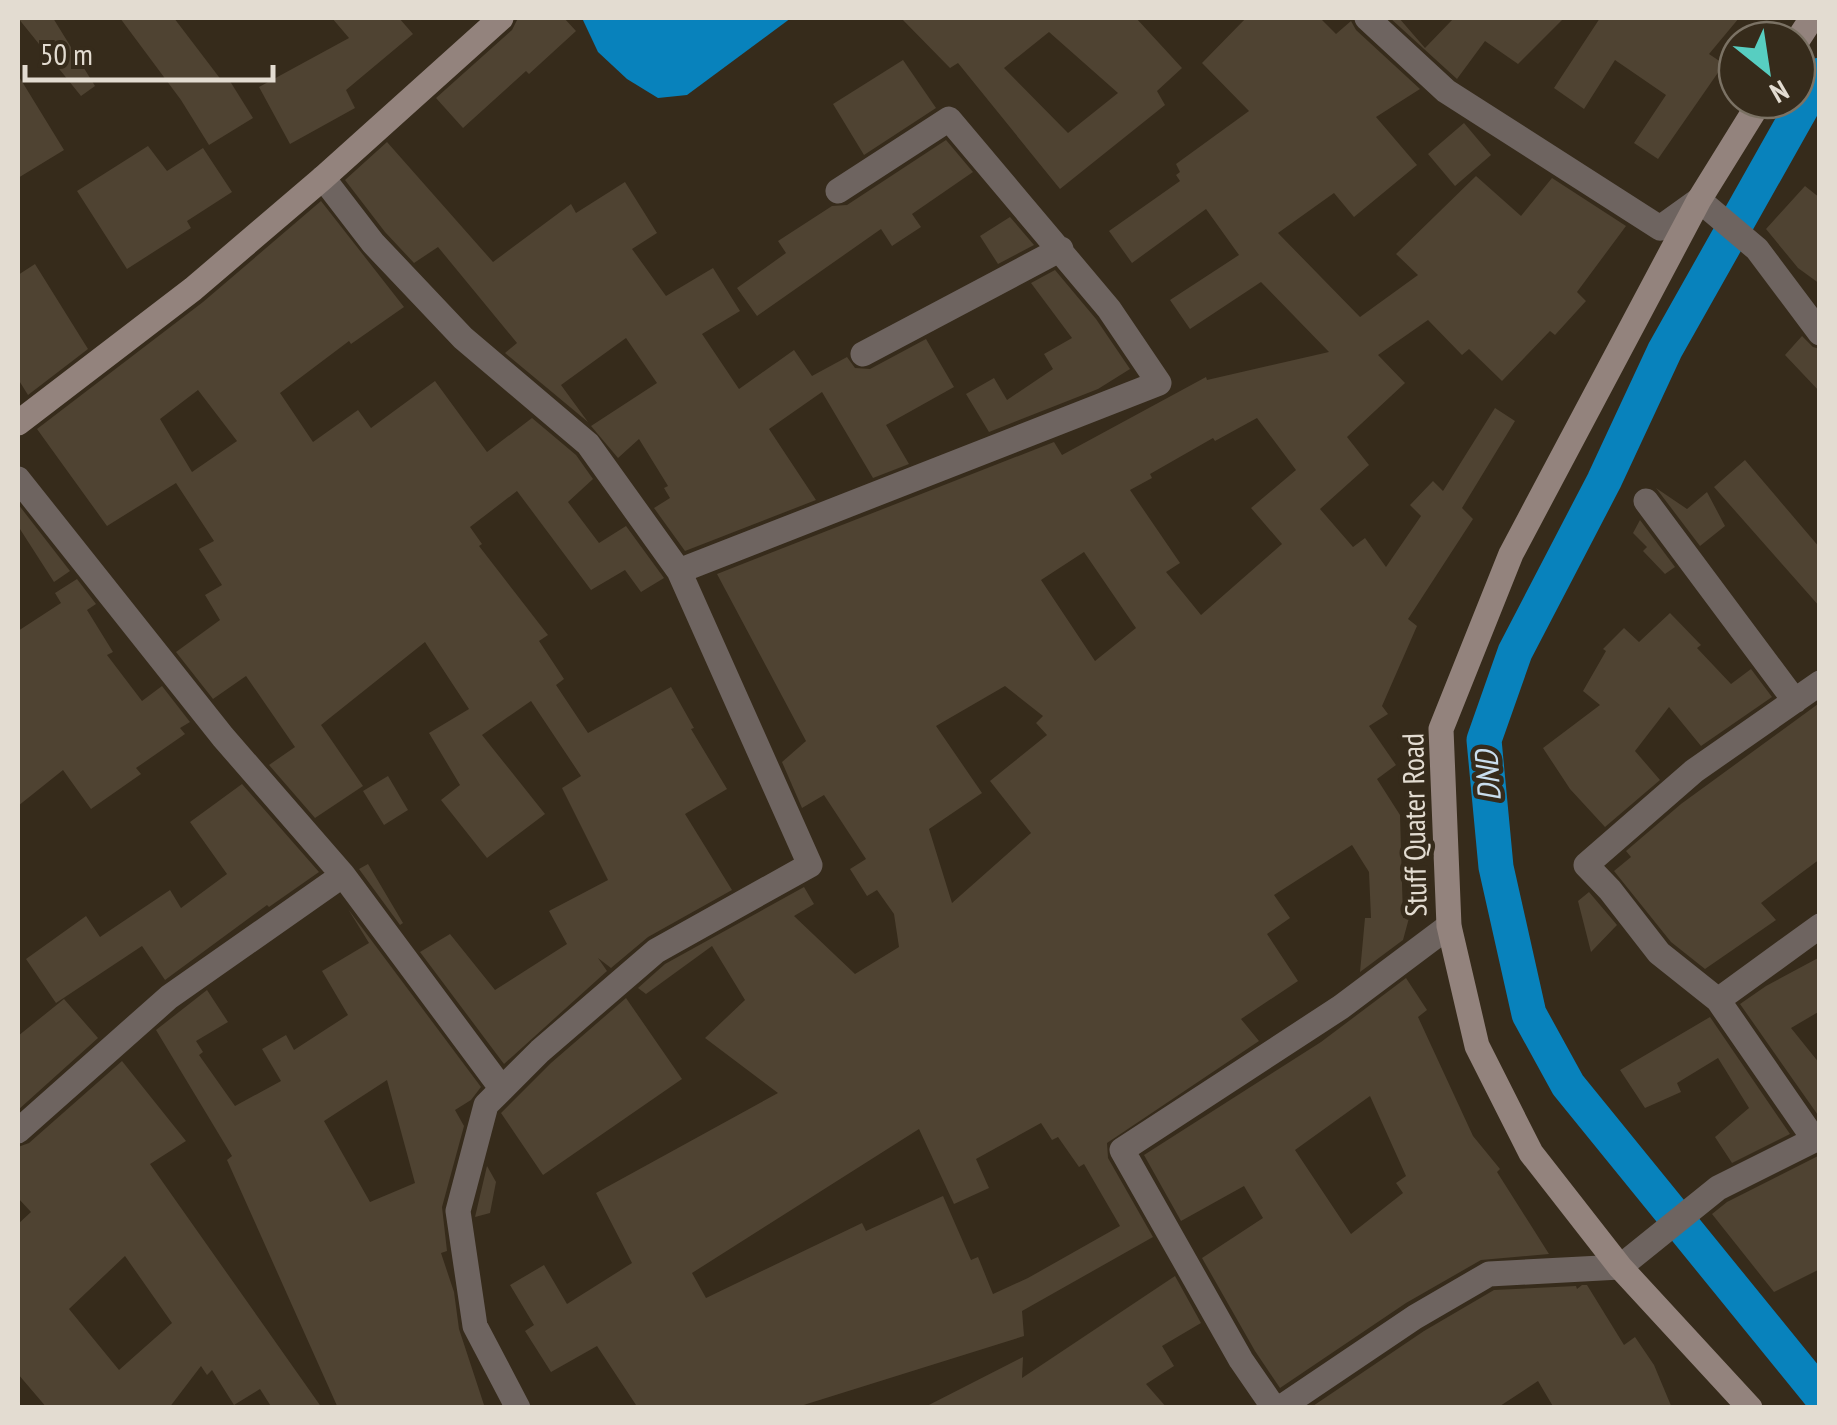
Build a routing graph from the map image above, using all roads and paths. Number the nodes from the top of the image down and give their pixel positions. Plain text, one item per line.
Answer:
1 (501, 18) edge
2 (1367, 18) edge
3 (1748, 120) edge
4 (324, 178) junction
5 (838, 191) dead end
6 (1700, 201) junction
7 (1060, 249) junction
8 (1820, 332) edge
9 (862, 354) dead end
10 (18, 422) edge
11 (18, 479) edge
12 (1646, 501) dead end
13 (679, 571) junction
14 (1820, 684) edge
15 (1795, 701) junction
16 (344, 875) junction
17 (1449, 926) junction
18 (1820, 926) edge
19 (1718, 1000) junction
20 (502, 1089) junction
21 (18, 1130) edge
22 (1816, 1138) edge
23 (1621, 1266) junction
24 (518, 1408) edge
25 (1277, 1408) edge
26 (1750, 1408) edge

1 - 4 street
2 - 6 street
3 - 6 street, Stuff Quater Road
4 - 10 street
4 - 13 street
5 - 7 street
6 - 8 street
6 - 17 street, Stuff Quater Road
7 - 9 street
7 - 13 street
11 - 16 street
12 - 15 street
13 - 20 street
14 - 15 street
15 - 19 street
16 - 20 street
16 - 21 street
17 - 23 street, Stuff Quater Road
17 - 25 street
18 - 19 street
19 - 22 street
20 - 24 street
22 - 23 street
23 - 25 street
23 - 26 street, Stuff Quater Road

